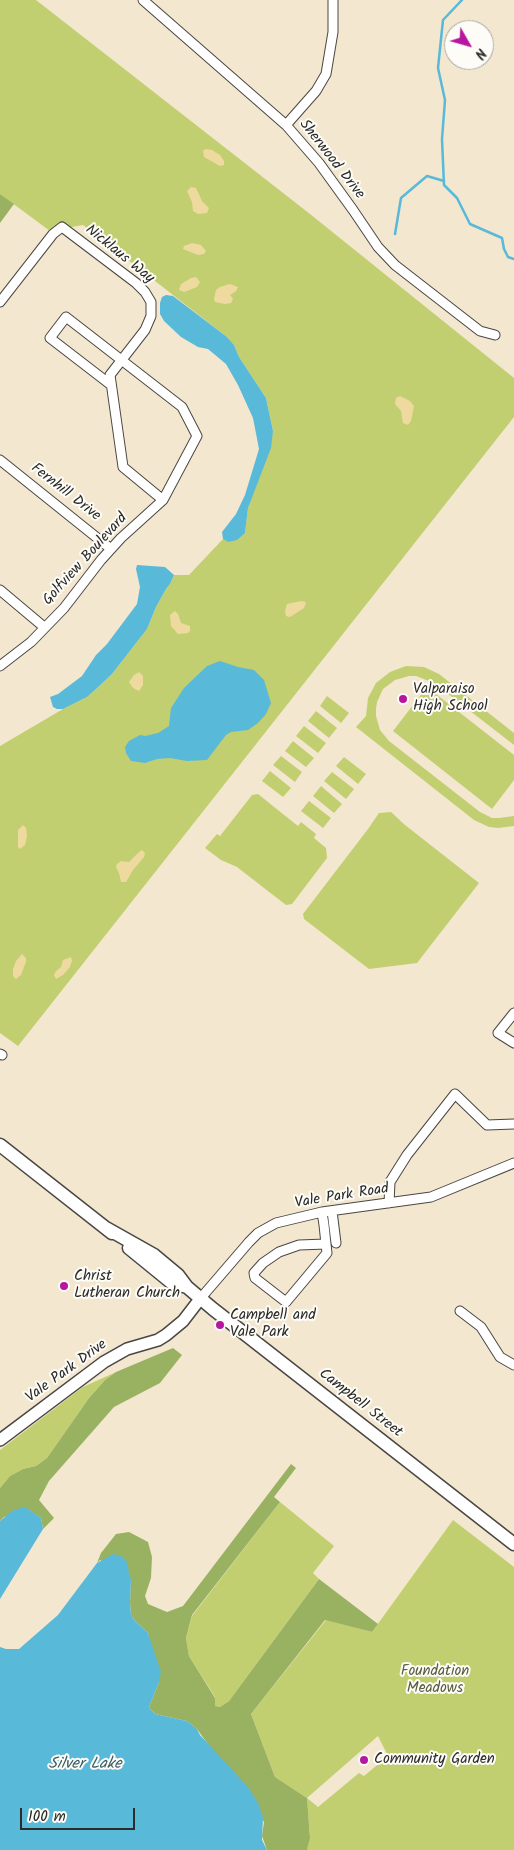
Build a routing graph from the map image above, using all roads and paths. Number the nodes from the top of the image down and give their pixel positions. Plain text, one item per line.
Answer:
1 (333, 0) edge
2 (147, 1) edge
3 (286, 125) junction
4 (0, 302) edge
5 (495, 334) dead end
6 (122, 360) junction
7 (111, 385) junction
8 (0, 460) edge
9 (163, 500) junction
10 (111, 548) junction
11 (0, 590) edge
12 (44, 627) junction
13 (0, 666) edge
14 (514, 1013) edge
15 (514, 1043) edge
16 (514, 1124) edge
17 (0, 1145) edge
18 (514, 1163) edge
19 (389, 1203) junction
20 (332, 1211) junction
21 (322, 1212) junction
22 (336, 1242) dead end
23 (326, 1244) junction
24 (200, 1298) junction
25 (460, 1311) dead end
26 (514, 1365) edge
27 (0, 1440) edge
28 (514, 1544) edge

1 - 3 street
2 - 3 street, Sherwood Drive
3 - 5 street, Sherwood Drive
4 - 6 street, Nicklaus Way
6 - 7 street
6 - 7 street, Golfview Boulevard
6 - 9 street, Golfview Boulevard
7 - 9 street
8 - 10 street, Fernhill Drive
9 - 10 street, Golfview Boulevard
10 - 12 street, Golfview Boulevard
11 - 12 street
12 - 13 street, Golfview Boulevard
14 - 15 street
16 - 19 street
17 - 24 main road, Campbell Street
18 - 19 street, Vale Park Road
19 - 20 street, Vale Park Road
20 - 21 street, Vale Park Road
20 - 22 street
21 - 23 street
21 - 24 street, Vale Park Road
23 - 23 street
24 - 27 street, Vale Park Drive
24 - 28 main road, Campbell Street
25 - 26 street

